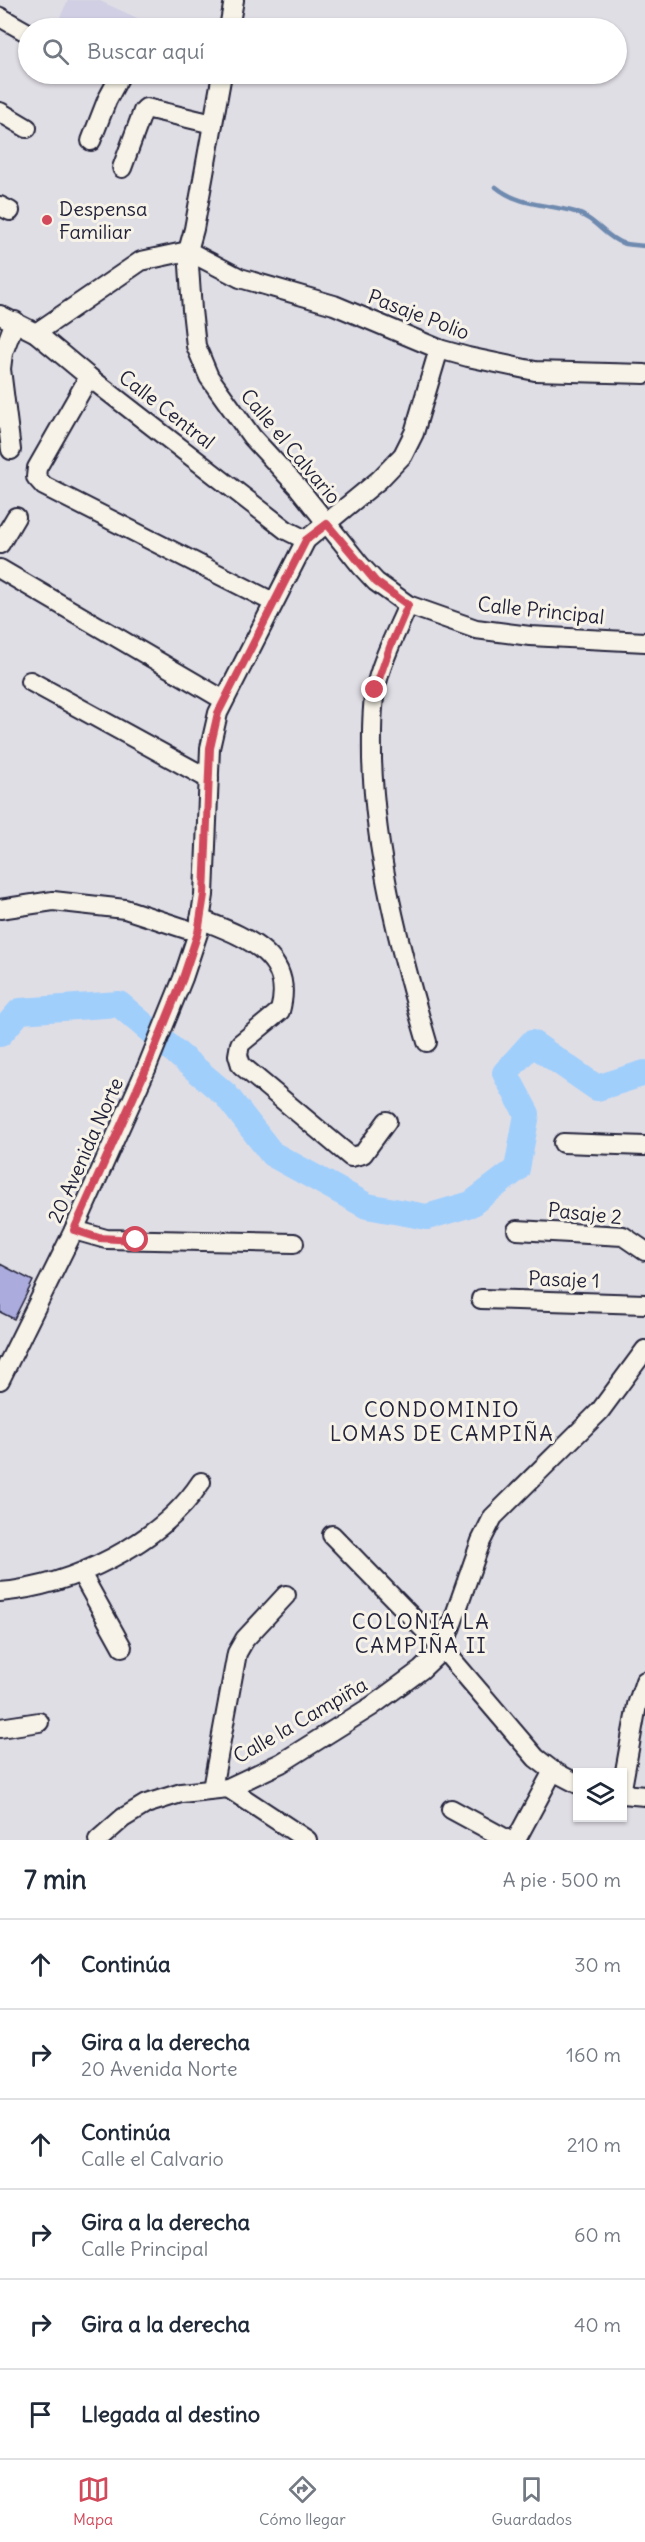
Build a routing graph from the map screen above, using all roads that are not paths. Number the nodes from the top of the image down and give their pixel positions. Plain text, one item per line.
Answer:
1 (234, 0) edge
2 (0, 17) edge
3 (231, 18) edge
4 (18, 27) edge
5 (115, 84) edge
6 (220, 84) edge
7 (0, 112) edge
8 (213, 124) junction
9 (27, 128) dead end
10 (91, 141) dead end
11 (122, 168) dead end
12 (188, 251) junction
13 (8, 318) edge
14 (36, 333) junction
15 (439, 349) junction
16 (645, 374) edge
17 (89, 377) junction
18 (11, 450) dead end
19 (16, 517) dead end
20 (327, 524) junction
21 (306, 540) junction
22 (0, 544) edge
23 (0, 569) edge
24 (273, 603) junction
25 (408, 605) junction
26 (645, 642) edge
27 (30, 681) dead end
28 (224, 700) junction
29 (209, 779) junction
30 (0, 909) edge
31 (194, 927) junction
32 (426, 1042) dead end
33 (387, 1121) dead end
34 (563, 1143) dead end
35 (645, 1146) edge
36 (74, 1230) junction
37 (517, 1230) dead end
38 (294, 1243) dead end
39 (645, 1251) edge
40 (481, 1299) dead end
41 (645, 1304) edge
42 (645, 1350) edge
43 (0, 1380) edge
44 (201, 1482) dead end
45 (332, 1535) dead end
46 (81, 1573) junction
47 (0, 1592) edge
48 (286, 1595) dead end
49 (122, 1647) dead end
50 (443, 1648) junction
51 (645, 1681) edge
52 (39, 1722) dead end
53 (0, 1728) edge
54 (626, 1768) edge
55 (553, 1771) junction
56 (573, 1781) edge
57 (220, 1788) junction
58 (627, 1794) edge
59 (645, 1796) edge
60 (451, 1809) dead end
61 (98, 1840) edge
62 (307, 1840) edge
63 (508, 1840) edge
64 (516, 1840) edge

1 - 3 street
2 - 4 street
5 - 10 street
6 - 8 street, Calle el Calvario
7 - 9 street
8 - 11 street
8 - 12 street, Calle el Calvario
12 - 14 street
12 - 15 street, Pasaje Polio
12 - 20 street, Calle el Calvario
13 - 14 street, Calle Central
13 - 18 street
14 - 17 street, Calle Central
15 - 16 street, Pasaje Polio
15 - 20 street
17 - 21 street, Calle Central
17 - 24 street
19 - 22 street
20 - 21 street, Calle el Calvario
20 - 25 street, Calle Principal
21 - 24 street, Calle el Calvario
23 - 28 street
24 - 28 street, Calle el Calvario
25 - 26 street, Calle Principal
25 - 32 street
27 - 29 street
28 - 29 street, Calle el Calvario
29 - 31 street, Calle el Calvario
30 - 31 street
31 - 33 street
31 - 36 street, 20 Avenida Norte
34 - 35 street
36 - 38 street
36 - 43 street, 20 Avenida Norte
37 - 39 street, Pasaje 2
40 - 41 street, Pasaje 1
42 - 50 street, Calle la Campiña
44 - 46 street
45 - 50 street
46 - 47 street
46 - 49 street
48 - 57 street
50 - 55 street
50 - 57 street, Calle la Campiña
51 - 54 street
52 - 53 street
55 - 56 street
55 - 64 street
57 - 61 street, Calle la Campiña
57 - 62 street
58 - 59 street
60 - 63 street

